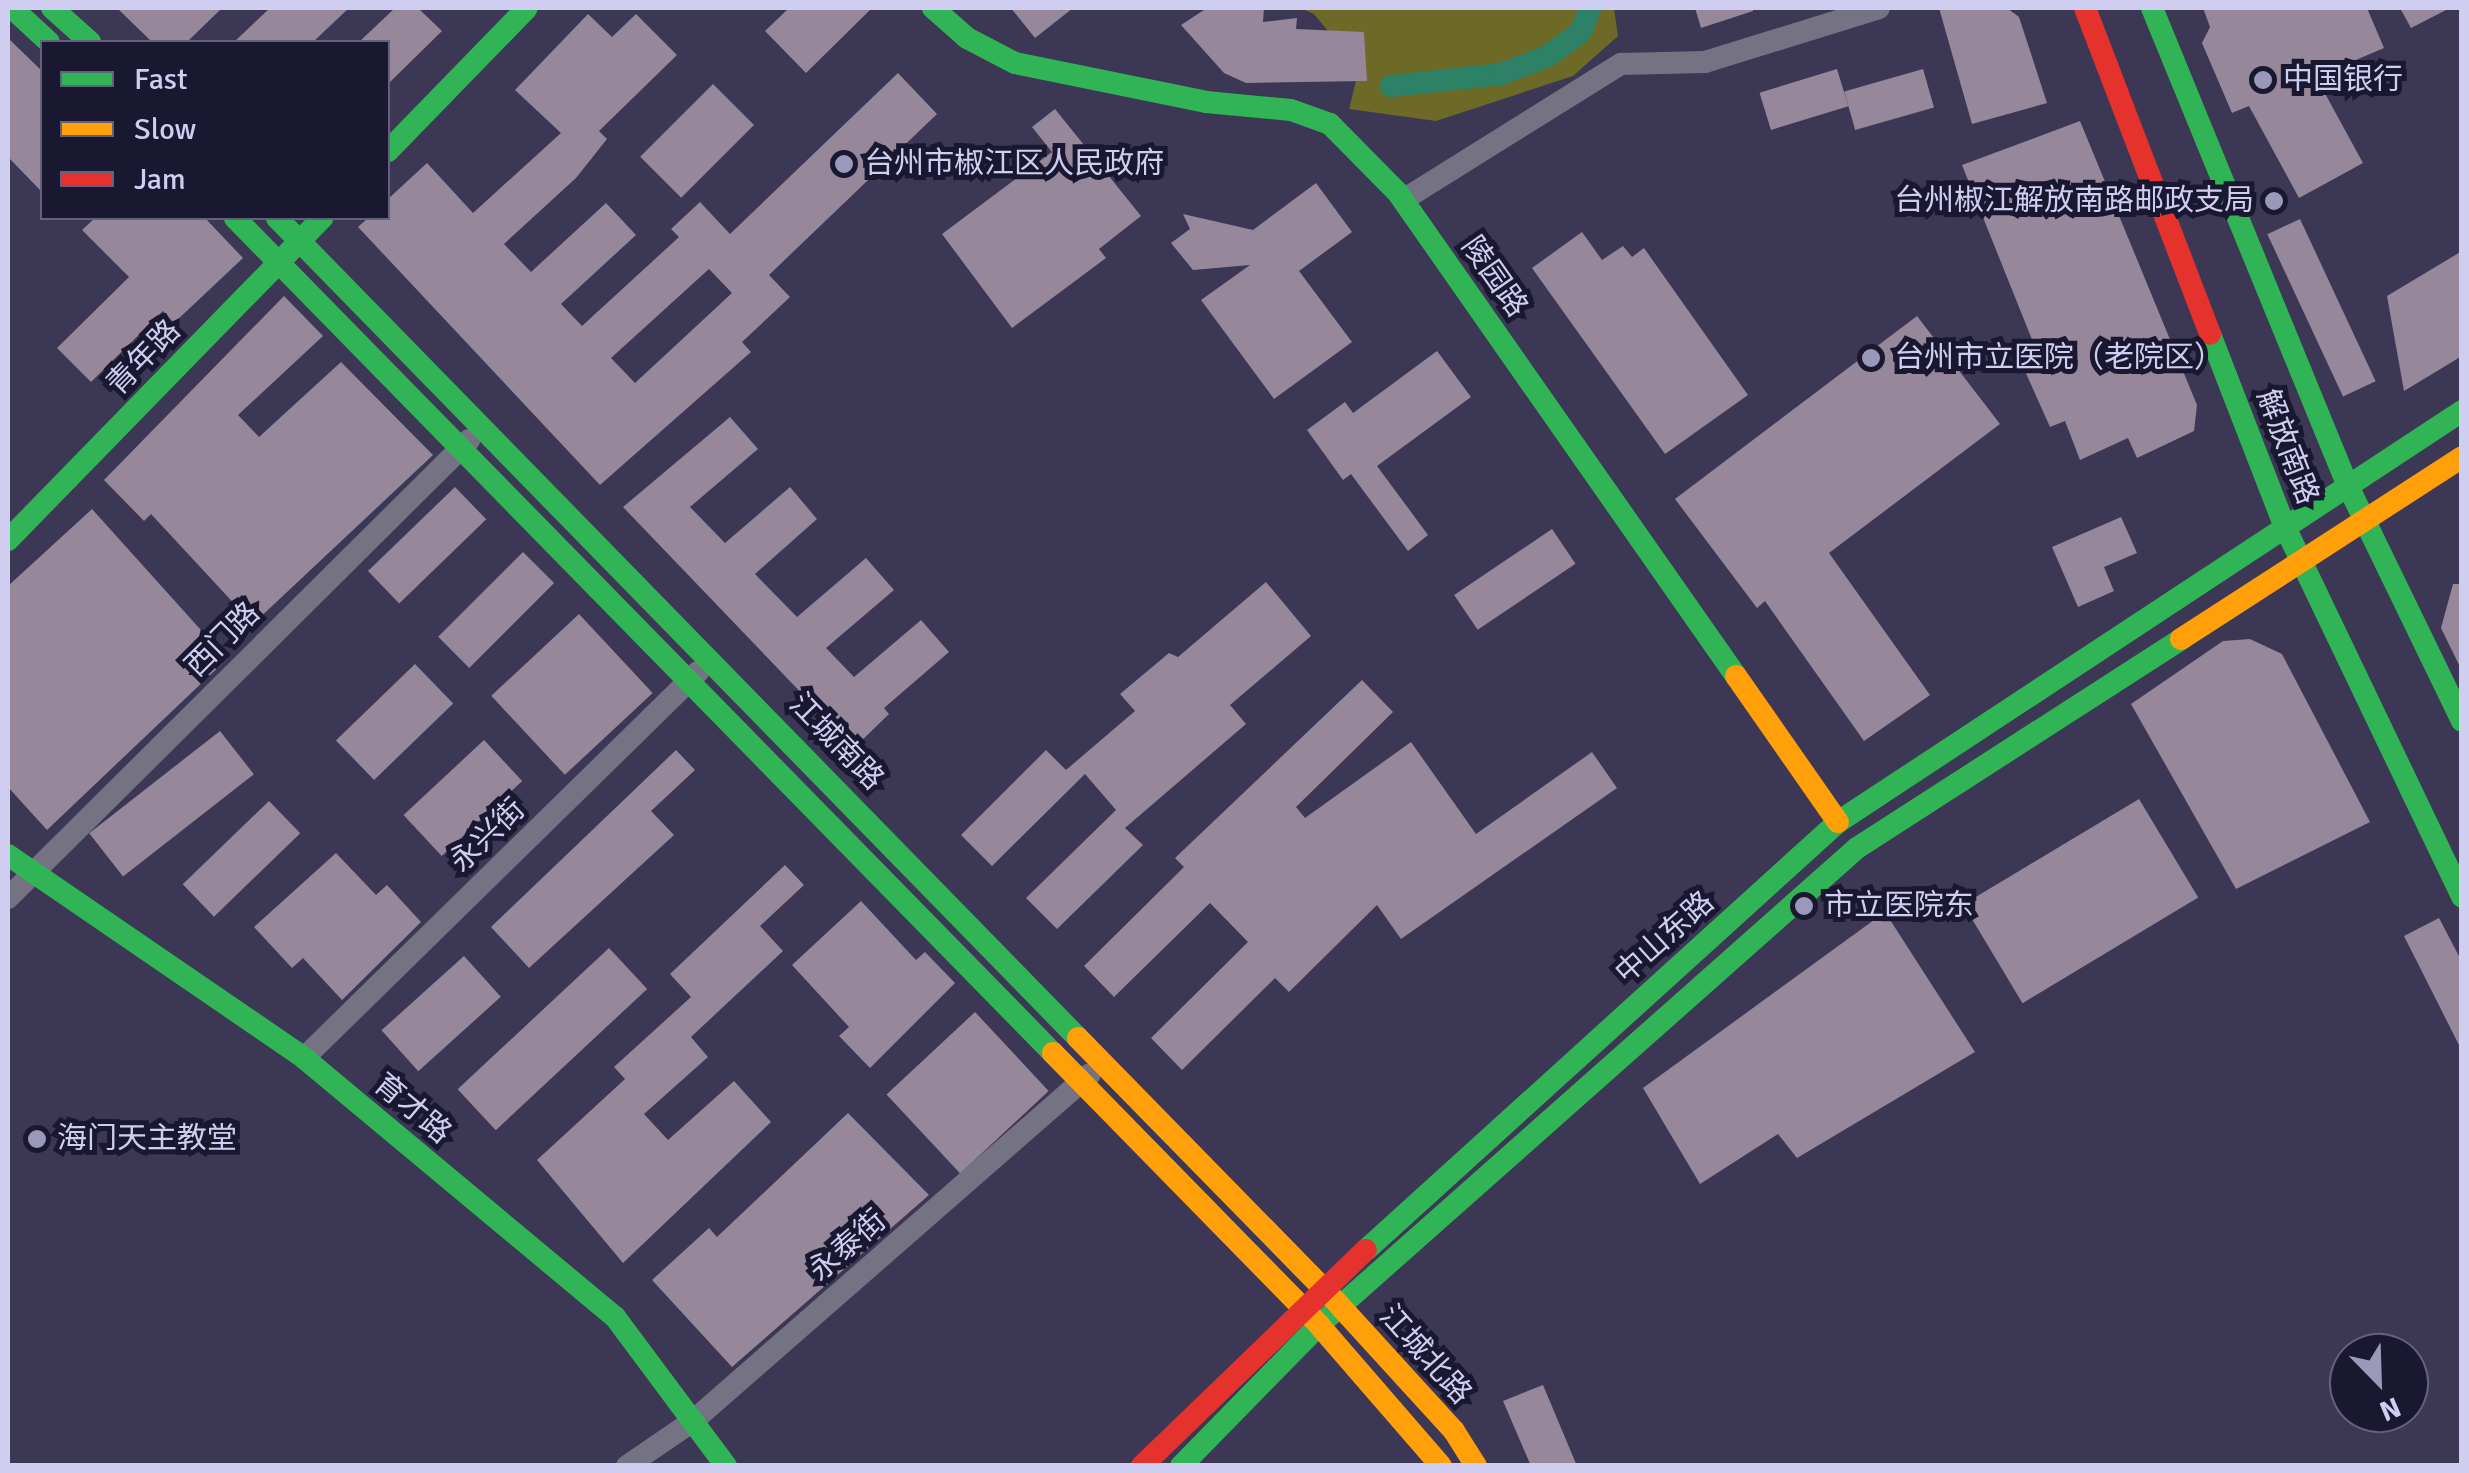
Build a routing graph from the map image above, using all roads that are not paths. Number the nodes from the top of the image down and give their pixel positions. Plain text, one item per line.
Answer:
1 (12, 8) edge
2 (52, 8) edge
3 (496, 8) edge
4 (527, 8) edge
5 (932, 8) edge
6 (1879, 8) edge
7 (2084, 8) edge
8 (2152, 8) edge
9 (47, 40) edge
10 (88, 40) edge
11 (390, 119) edge
12 (390, 148) edge
13 (1403, 200) junction
14 (238, 220) edge
15 (290, 225) edge
16 (275, 255) junction
17 (2462, 411) edge
18 (484, 428) junction
19 (462, 446) junction
20 (2462, 457) edge
21 (2347, 484) junction
22 (8, 511) edge
23 (2364, 519) junction
24 (2284, 525) junction
25 (8, 540) edge
26 (2300, 562) junction
27 (712, 656) junction
28 (688, 684) junction
29 (2462, 721) edge
30 (1838, 822) junction
31 (8, 856) edge
32 (34, 870) junction
33 (2462, 896) edge
34 (8, 898) edge
35 (304, 1058) junction
36 (1102, 1062) junction
37 (1081, 1083) junction
38 (1323, 1289) junction
39 (1340, 1306) junction
40 (1303, 1308) junction
41 (1320, 1325) junction
42 (692, 1420) junction
43 (627, 1466) edge
44 (726, 1466) edge
45 (1142, 1466) edge
46 (1182, 1466) edge
47 (1441, 1466) edge
48 (1476, 1466) edge

1 - 9 main road
2 - 10 main road
3 - 11 main road
4 - 12 main road
5 - 13 main road, 陵园路
6 - 13 street
7 - 24 main road, 解放南路
8 - 21 main road, 解放南路
13 - 30 main road, 陵园路
14 - 16 main road
15 - 16 main road, 青年路
15 - 18 main road, 江城南路
16 - 19 main road
16 - 22 main road
16 - 25 main road, 青年路
17 - 21 main road, 中山东路
18 - 19 street, 西门路
18 - 27 main road, 江城南路
19 - 28 main road
19 - 32 street, 西门路
20 - 23 main road, 中山东路
21 - 23 main road, 解放南路
21 - 24 main road, 中山东路
23 - 26 main road, 中山东路
23 - 29 main road, 解放南路
24 - 26 main road, 解放南路
24 - 30 main road, 中山东路
26 - 33 main road, 解放南路
26 - 39 main road, 中山东路
27 - 28 street, 永兴街
27 - 36 main road, 江城南路
28 - 35 street, 永兴街
28 - 37 main road
30 - 38 main road, 中山东路
31 - 32 main road, 育才路
32 - 34 street, 西门路
32 - 35 main road, 育才路
35 - 42 main road, 育才路
36 - 37 street, 永泰街
36 - 38 main road, 江城南路
37 - 40 main road
37 - 42 street, 永泰街
38 - 39 main road, 江城北路
38 - 40 main road, 中山东路
39 - 41 main road, 中山东路
39 - 48 main road, 江城北路
40 - 41 main road, 江城北路
40 - 45 main road, 中山东路
41 - 46 main road, 中山东路
41 - 47 main road, 江城北路
42 - 43 street, 永泰街
42 - 44 main road, 育才路

